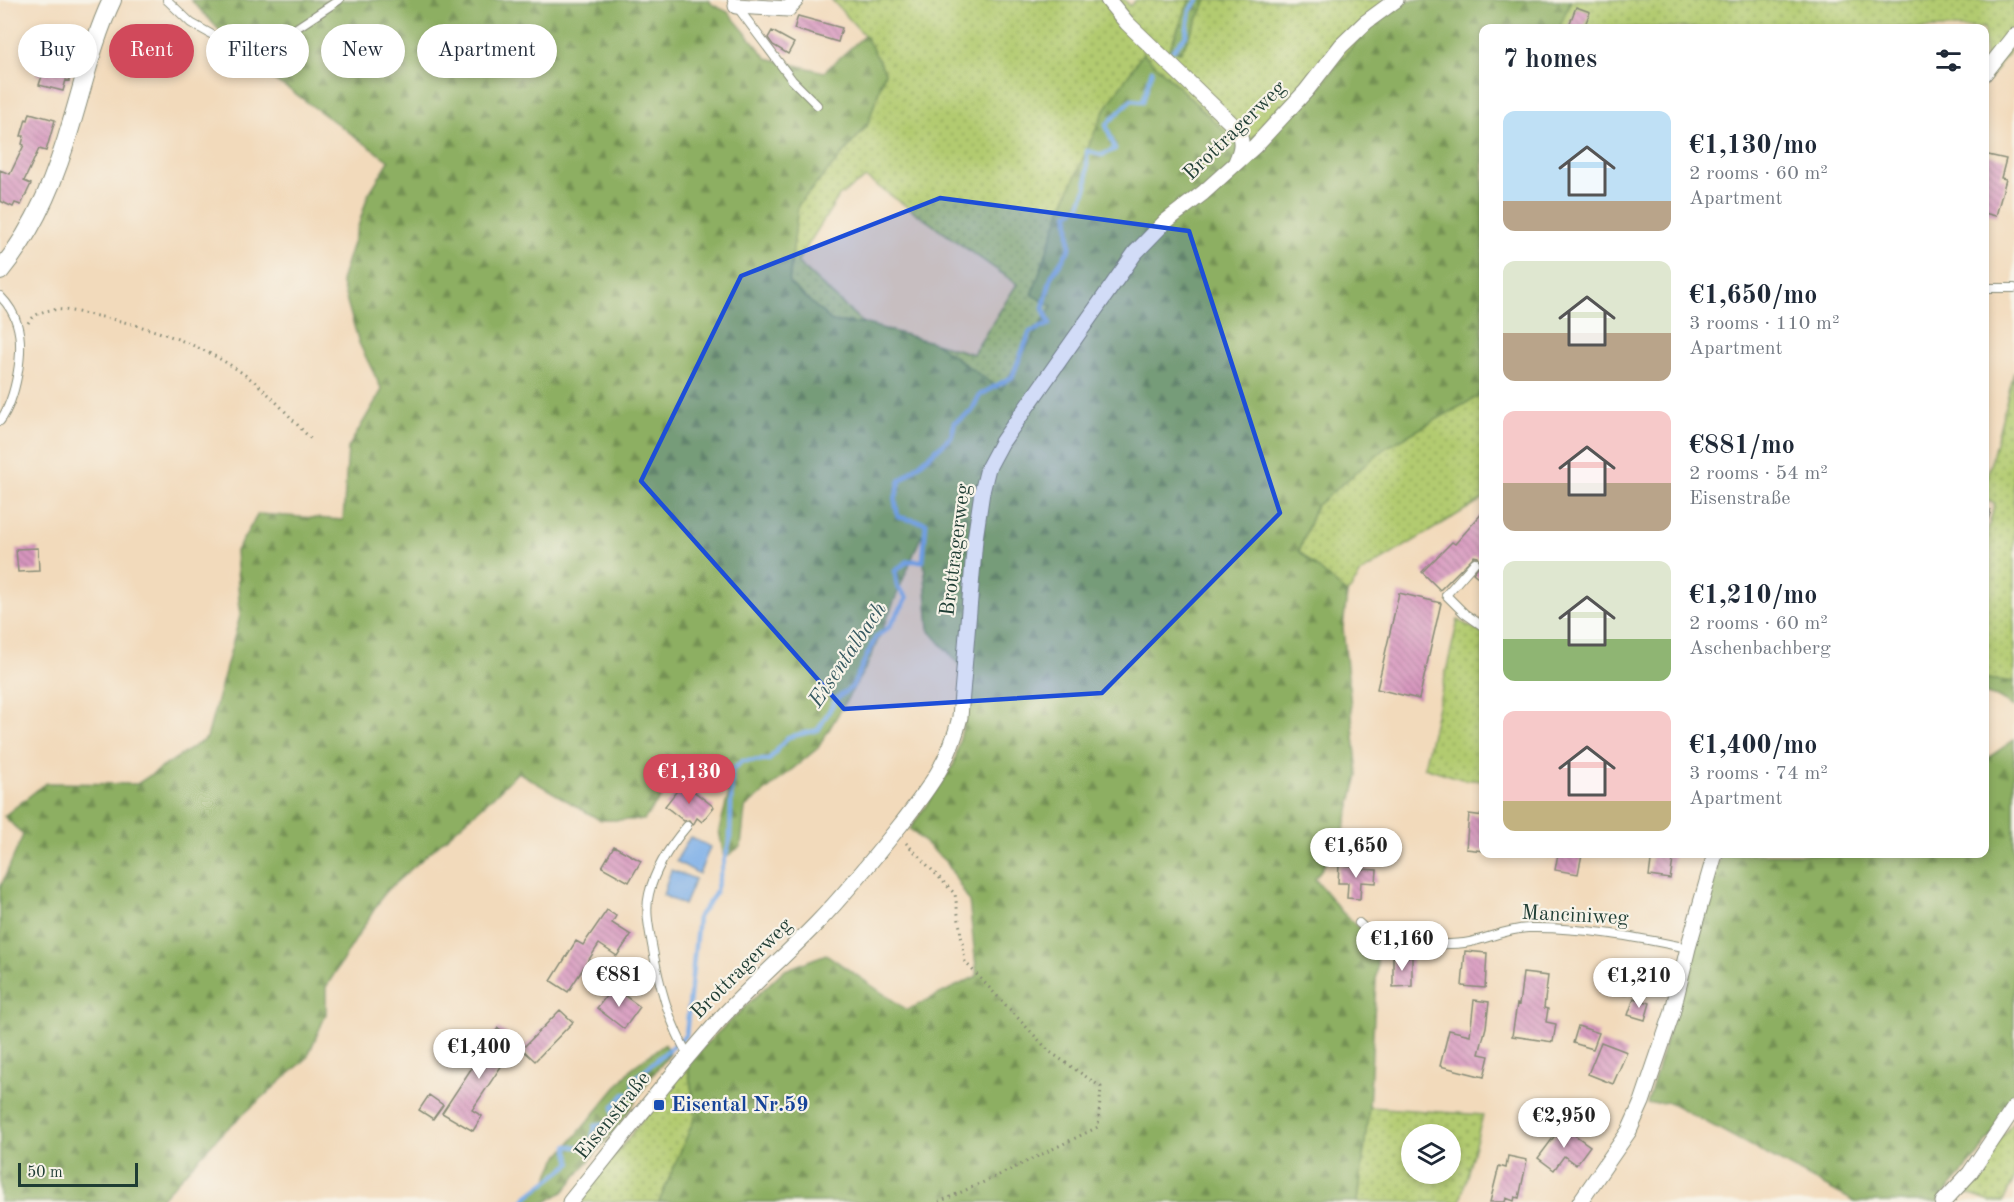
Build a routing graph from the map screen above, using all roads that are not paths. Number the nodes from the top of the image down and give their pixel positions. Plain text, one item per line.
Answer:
1 (112, 0) edge
2 (167, 0) edge
3 (339, 0) edge
4 (796, 0) edge
5 (1108, 0) edge
6 (1396, 0) edge
7 (734, 3) edge
8 (2014, 36) edge
9 (1989, 68) edge
10 (817, 105) dead end
11 (1234, 165) junction
12 (0, 272) edge
13 (1989, 288) edge
14 (2014, 288) edge
15 (0, 296) edge
16 (0, 421) edge
17 (1476, 562) dead end
18 (1479, 624) edge
19 (687, 826) dead end
20 (1714, 858) edge
21 (1359, 923) dead end
22 (1688, 948) junction
23 (682, 1045) junction
24 (2014, 1108) edge
25 (570, 1202) edge
26 (1580, 1202) edge
27 (1943, 1202) edge

1 - 12 street
2 - 3 lane
4 - 7 street
5 - 11 street
6 - 11 street, Brottragerweg
7 - 10 lane
8 - 9 street
11 - 23 street, Brottragerweg
13 - 14 lane
15 - 16 lane
17 - 18 lane
19 - 23 lane
20 - 22 street
21 - 22 lane, Manciniweg
22 - 26 street
23 - 25 street, Eisenstraße
24 - 27 street

